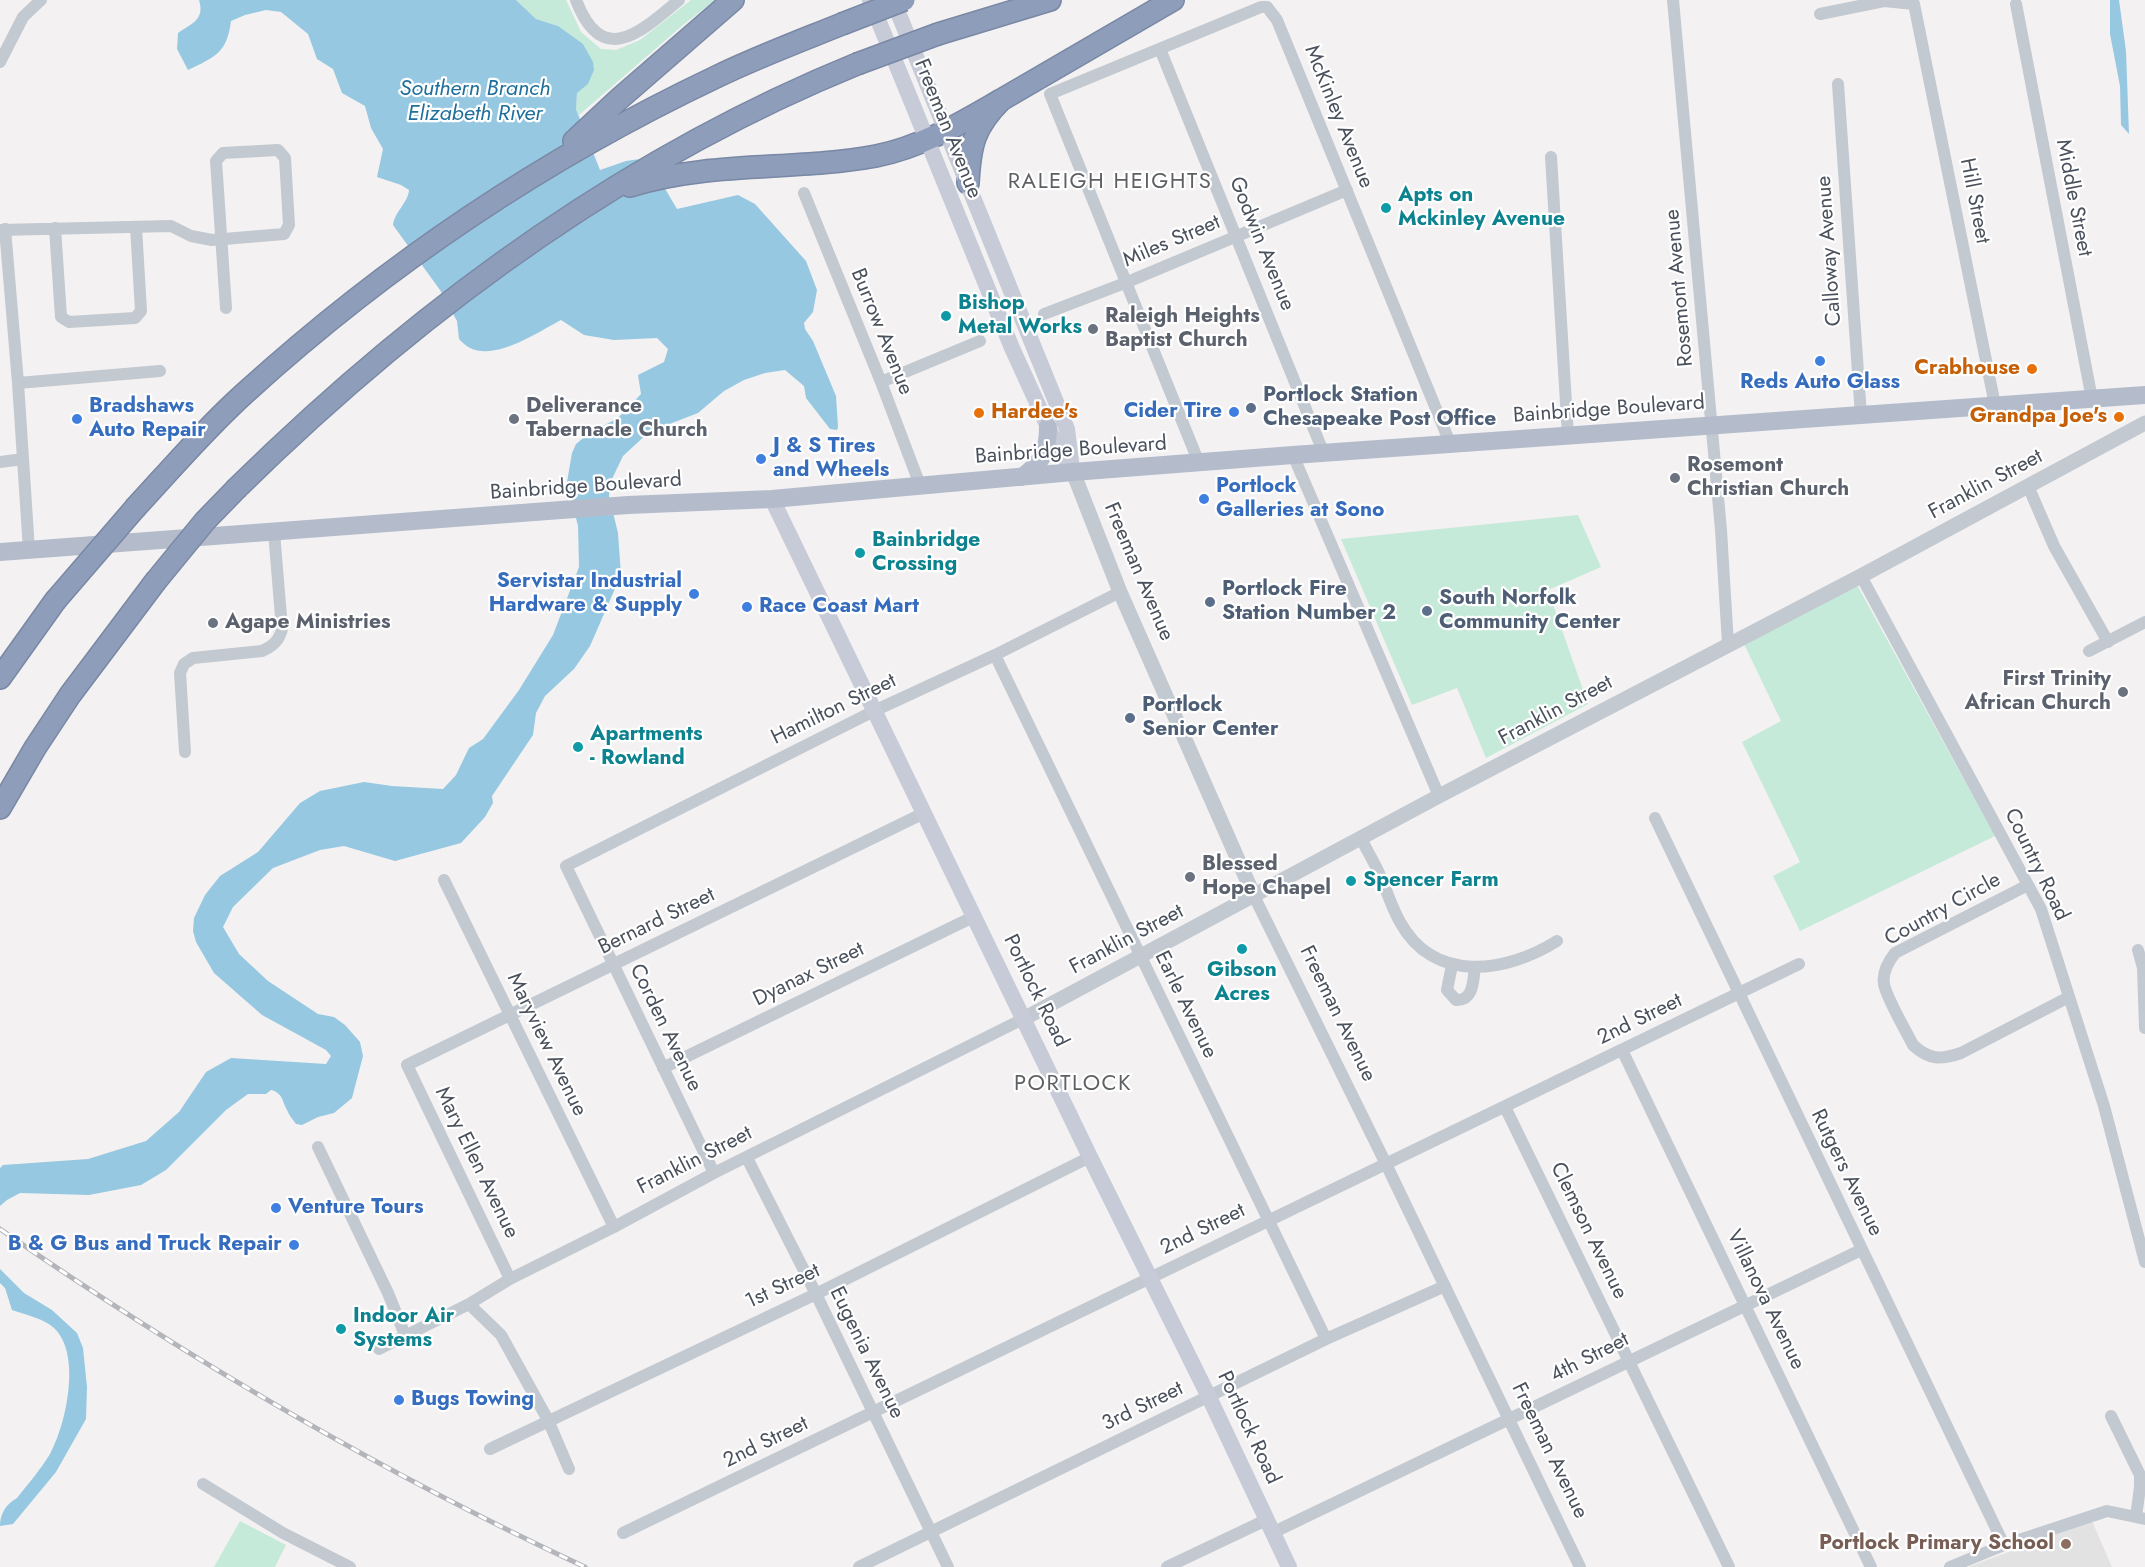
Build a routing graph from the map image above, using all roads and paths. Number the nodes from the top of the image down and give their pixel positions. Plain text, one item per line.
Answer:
1 (41, 0) edge
2 (576, 0) edge
3 (679, 0) edge
4 (733, 0) edge
5 (870, 0) edge
6 (893, 0) edge
7 (904, 0) edge
8 (1050, 0) edge
9 (1173, 0) edge
10 (1673, 0) edge
11 (2016, 4) dead end
12 (1820, 14) dead end
13 (1160, 49) junction
14 (0, 62) edge
15 (1838, 84) dead end
16 (1001, 100) junction
17 (605, 126) junction
18 (946, 130) junction
19 (928, 141) junction
20 (1551, 157) dead end
21 (968, 183) junction
22 (1347, 190) junction
23 (607, 193) junction
24 (804, 193) dead end
25 (136, 227) junction
26 (55, 228) junction
27 (3, 230) edge
28 (1237, 236) junction
29 (221, 239) junction
30 (1125, 283) junction
31 (226, 308) dead end
32 (1044, 314) dead end
33 (980, 341) dead end
34 (160, 371) dead end
35 (881, 382) junction
36 (18, 383) junction
37 (2145, 395) edge
38 (2092, 399) junction
39 (1995, 405) junction
40 (1861, 416) junction
41 (2145, 423) edge
42 (1712, 426) junction
43 (1048, 427) junction
44 (1568, 436) junction
45 (1450, 443) junction
46 (1324, 454) junction
47 (1293, 455) junction
48 (23, 459) junction
49 (0, 462) edge
50 (1199, 463) junction
51 (1073, 472) junction
52 (1022, 477) junction
53 (920, 485) junction
54 (2028, 486) junction
55 (772, 499) junction
56 (274, 532) junction
57 (29, 550) junction
58 (0, 552) edge
59 (1861, 576) junction
60 (1120, 592) junction
61 (2145, 622) edge
62 (2108, 642) junction
63 (1728, 644) junction
64 (2090, 651) dead end
65 (995, 656) junction
66 (0, 678) edge
67 (874, 711) junction
68 (185, 752) dead end
69 (1439, 796) junction
70 (0, 808) edge
71 (924, 813) junction
72 (1655, 818) dead end
73 (1361, 838) junction
74 (566, 866) joint
75 (444, 880) dead end
76 (2028, 885) junction
77 (1254, 896) junction
78 (973, 917) junction
79 (1557, 940) dead end
80 (2138, 950) dead end
81 (1140, 957) junction
82 (1799, 964) dead end
83 (613, 965) junction
84 (1452, 965) junction
85 (1475, 967) junction
86 (1738, 993) junction
87 (2070, 998) junction
88 (510, 1015) junction
89 (1025, 1018) junction
90 (2145, 1028) edge
91 (1622, 1050) junction
92 (407, 1065) joint
93 (663, 1068) junction
94 (1505, 1107) junction
95 (318, 1147) dead end
96 (1090, 1157) junction
97 (747, 1158) junction
98 (1386, 1164) junction
99 (714, 1173) junction
100 (1268, 1220) junction
101 (614, 1227) junction
102 (1861, 1250) junction
103 (2145, 1262) edge
104 (1150, 1277) junction
105 (510, 1279) junction
106 (1445, 1286) junction
107 (816, 1294) junction
108 (469, 1304) junction
109 (1745, 1304) junction
110 (405, 1335) junction
111 (1326, 1339) junction
112 (378, 1349) dead end
113 (1630, 1360) junction
114 (1209, 1397) junction
115 (873, 1413) junction
116 (2111, 1416) dead end
117 (548, 1420) junction
118 (1509, 1420) junction
119 (490, 1449) dead end
120 (569, 1469) dead end
121 (202, 1484) dead end
122 (2140, 1518) edge
123 (1269, 1526) junction
124 (931, 1532) junction
125 (623, 1533) dead end
126 (2004, 1545) junction
127 (350, 1567) edge
128 (859, 1567) edge
129 (948, 1567) edge
130 (1167, 1567) edge
131 (1289, 1567) edge
132 (1580, 1567) edge
133 (1729, 1567) edge
134 (1871, 1567) edge
135 (1950, 1567) edge

1 - 14 street
2 - 3 street
4 - 17 highway
5 - 19 main road, Freeman Avenue
6 - 18 main road, Freeman Avenue
7 - 17 highway, bridge
8 - 23 highway, bridge
9 - 16 highway
10 - 42 street, Rosemont Avenue
11 - 38 street, Middle Street
12 - 39 street, Hill Street
13 - 22 street, McKinley Avenue
13 - 28 street, Godwin Avenue
13 - 30 street
15 - 40 street, Calloway Avenue
16 - 18 highway
16 - 21 highway
17 - 66 highway, bridge
18 - 19 highway
18 - 21 main road, Freeman Avenue
19 - 23 highway
19 - 43 main road, Freeman Avenue
20 - 44 street
21 - 51 main road, Freeman Avenue
22 - 28 street, Miles Street
22 - 45 street, McKinley Avenue
23 - 70 highway, bridge
24 - 35 street, Burrow Avenue
25 - 26 street
25 - 26 street
25 - 29 street
26 - 27 street
27 - 36 street
28 - 30 street, Miles Street
28 - 46 street, Godwin Avenue
29 - 29 street
29 - 31 street
30 - 32 street, Miles Street
30 - 50 street
33 - 35 street
34 - 36 street
35 - 53 street, Burrow Avenue
36 - 48 street
37 - 38 main road, Bainbridge Boulevard
38 - 39 main road, Bainbridge Boulevard
39 - 40 main road, Bainbridge Boulevard
40 - 42 main road, Bainbridge Boulevard
41 - 54 street, Franklin Street
42 - 44 main road, Bainbridge Boulevard
42 - 63 street, Rosemont Avenue
43 - 51 main road, Freeman Avenue
43 - 52 main road
44 - 45 main road, Bainbridge Boulevard
45 - 46 main road, Bainbridge Boulevard
46 - 47 main road, Bainbridge Boulevard
47 - 50 main road, Bainbridge Boulevard
47 - 69 street
48 - 49 street
48 - 57 street
50 - 51 main road, Bainbridge Boulevard
51 - 52 main road, Bainbridge Boulevard
51 - 60 street, Freeman Avenue
52 - 53 main road, Bainbridge Boulevard
53 - 55 main road, Bainbridge Boulevard
54 - 59 street, Franklin Street
54 - 62 street
55 - 56 main road, Bainbridge Boulevard
55 - 67 main road, Portlock Road
56 - 57 main road, Bainbridge Boulevard
56 - 68 street
57 - 58 main road, Bainbridge Boulevard
59 - 63 street, Franklin Street
59 - 76 street, Country Road
60 - 65 street, Hamilton Street
60 - 77 street, Freeman Avenue
61 - 62 street
62 - 64 street
63 - 69 street, Franklin Street
65 - 67 street, Hamilton Street
65 - 81 street, Earle Avenue
67 - 71 main road, Portlock Road
67 - 74 street, Hamilton Street
69 - 73 street, Franklin Street
71 - 78 main road, Portlock Road
71 - 83 street, Bernard Street
72 - 86 street, Rutgers Avenue
73 - 77 street, Franklin Street
73 - 84 street
74 - 83 street, Corden Avenue
75 - 88 street, Maryview Avenue
76 - 87 street, Country Road
76 - 87 street, Country Circle
77 - 81 street, Franklin Street
77 - 98 street, Freeman Avenue
78 - 89 main road, Portlock Road
78 - 93 street, Dyanax Street
79 - 85 street
80 - 90 street
81 - 89 street, Franklin Street
81 - 100 street, Earle Avenue
82 - 86 street, 2nd Street
83 - 88 street, Bernard Street
83 - 93 street, Corden Avenue
84 - 85 street
84 - 85 street
86 - 91 street, 2nd Street
86 - 102 street, Rutgers Avenue
87 - 103 street, Country Road
88 - 92 street, Bernard Street
88 - 101 street, Maryview Avenue
89 - 96 main road, Portlock Road
89 - 97 street, Franklin Street
91 - 94 street, 2nd Street
91 - 109 street, Villanova Avenue
92 - 105 street, Mary Ellen Avenue
93 - 99 street, Corden Avenue
94 - 98 street, 2nd Street
94 - 113 street, Clemson Avenue
95 - 110 street
96 - 104 main road, Portlock Road
96 - 107 street, 1st Street
97 - 99 street, Franklin Street
97 - 107 street, Eugenia Avenue
98 - 100 street, 2nd Street
98 - 106 street, Freeman Avenue
99 - 101 street, Franklin Street
100 - 104 street, 2nd Street
100 - 111 street, Earle Avenue
101 - 105 street, Franklin Street
102 - 109 street, 4th Street
102 - 126 street, Rutgers Avenue
104 - 114 main road, Portlock Road
104 - 115 street, 2nd Street
105 - 108 street, Franklin Street
106 - 111 street, 3rd Street
106 - 118 street, Freeman Avenue
107 - 115 street, Eugenia Avenue
107 - 117 street, 1st Street
108 - 110 street, Franklin Street
108 - 117 street
109 - 113 street, 4th Street
109 - 134 street, Villanova Avenue
110 - 112 street, Franklin Street
111 - 114 street, 3rd Street
113 - 118 street, 4th Street
113 - 133 street, Clemson Avenue
114 - 123 main road, Portlock Road
114 - 124 street, 3rd Street
115 - 124 street, Eugenia Avenue
115 - 125 street, 2nd Street
116 - 122 street
117 - 119 street, 1st Street
117 - 120 street
118 - 123 street, 4th Street
118 - 132 street, Freeman Avenue
121 - 127 street
122 - 126 street
123 - 130 street, 4th Street
123 - 131 main road, Portlock Road
124 - 128 street, 3rd Street
124 - 129 street, Eugenia Avenue
126 - 135 street

